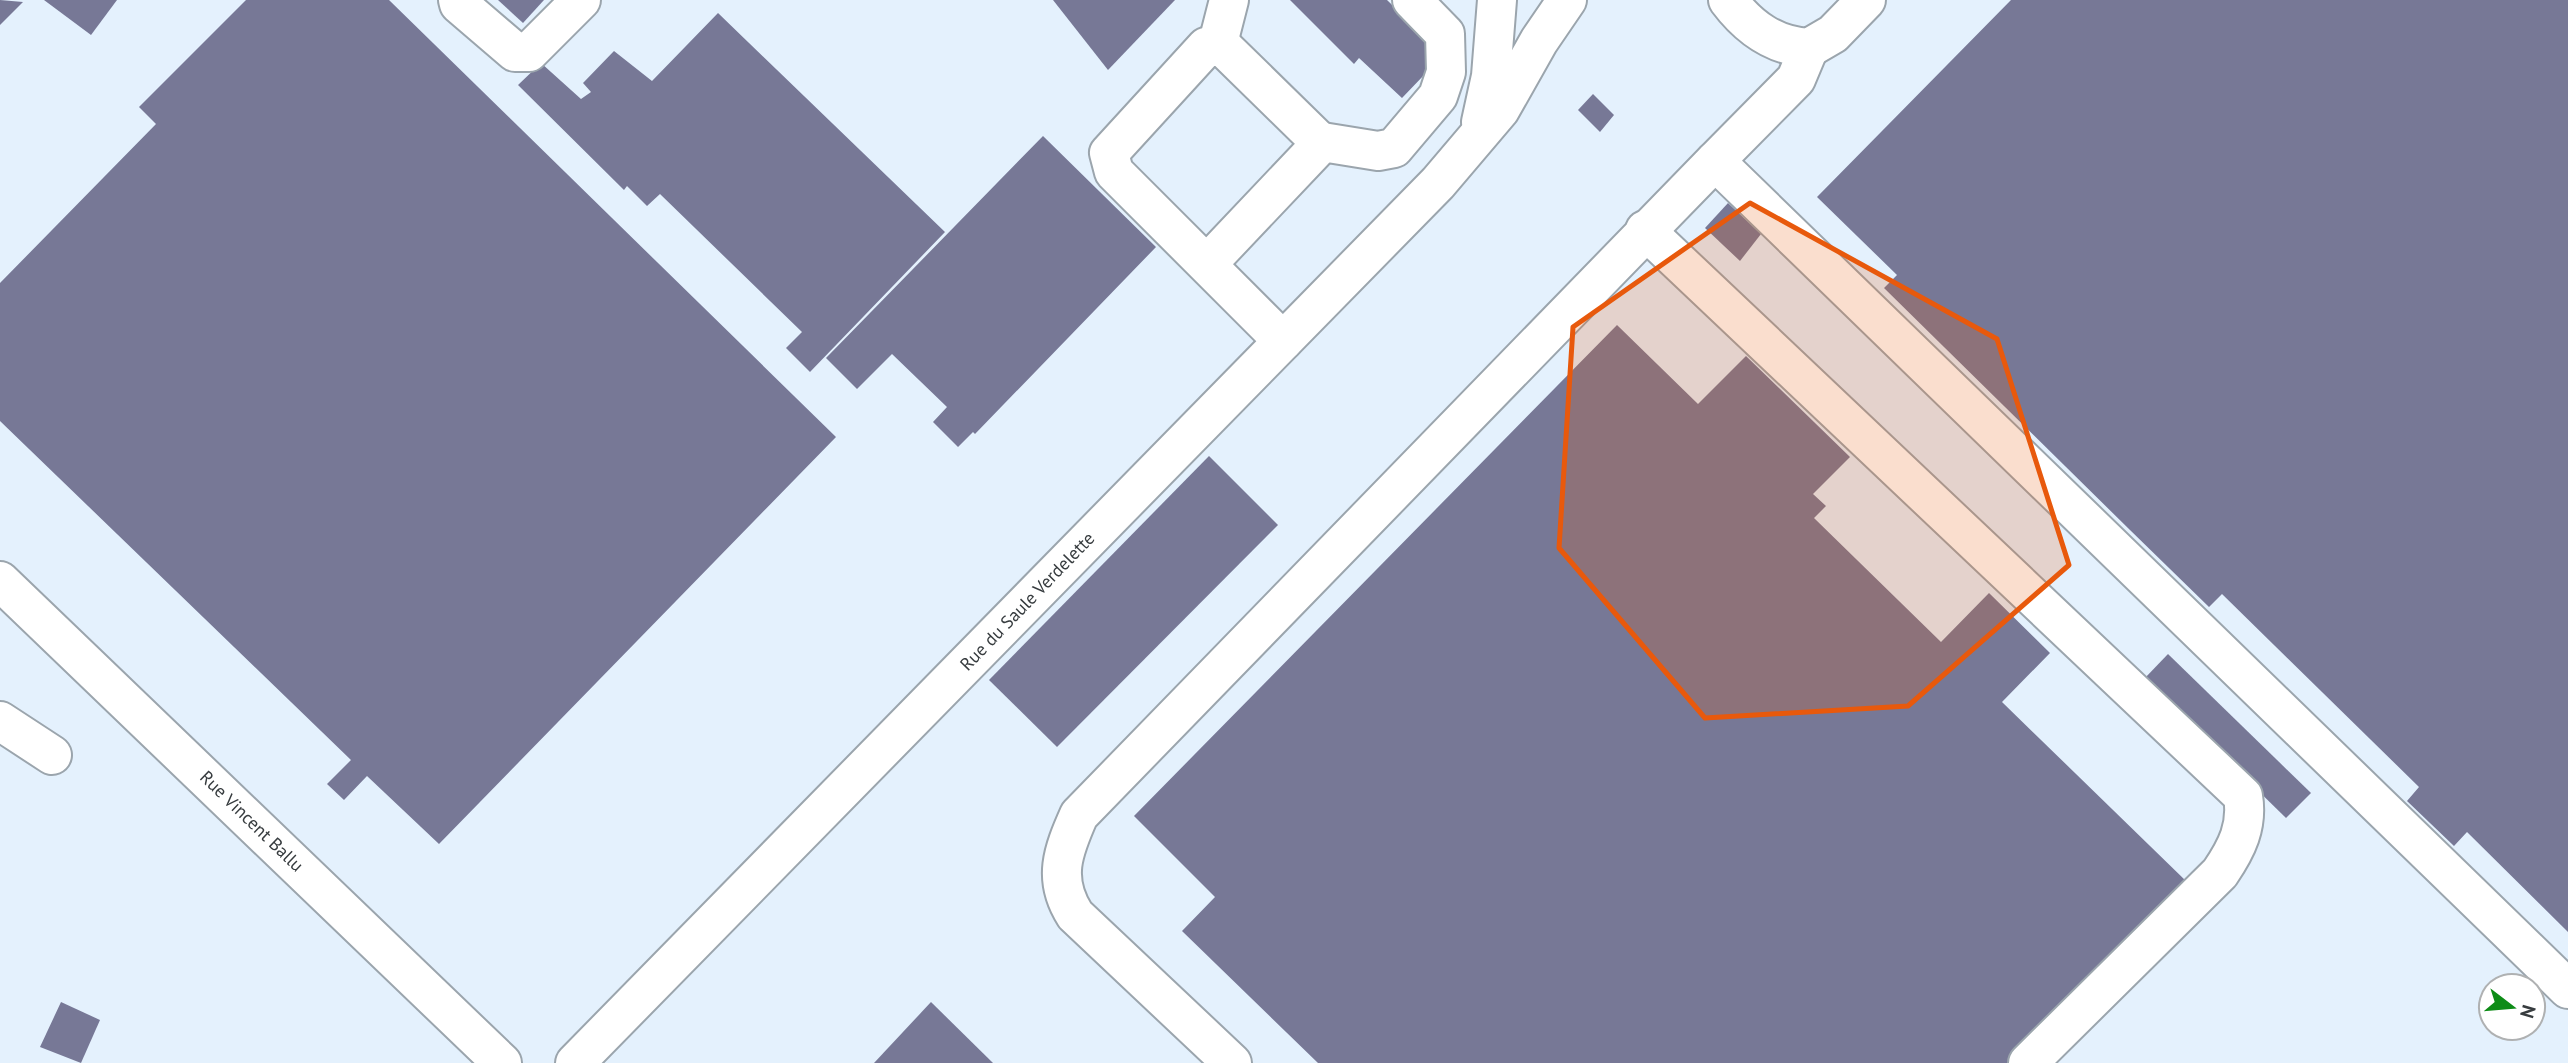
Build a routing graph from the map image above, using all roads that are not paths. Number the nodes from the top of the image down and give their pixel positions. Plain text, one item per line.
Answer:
1 (458, 0) edge
2 (581, 0) edge
3 (1229, 0) edge
4 (1412, 0) edge
5 (1497, 0) edge
6 (1567, 0) edge
7 (1866, 0) edge
8 (1727, 1) edge
9 (1217, 47) junction
10 (1809, 48) junction
11 (1476, 136) junction
12 (1316, 141) junction
13 (1715, 161) junction
14 (1645, 230) junction
15 (1208, 263) junction
16 (1283, 341) junction
17 (0, 580) edge
18 (0, 721) edge
19 (52, 755) dead end
20 (2568, 989) edge
21 (502, 1063) edge
22 (575, 1063) edge
23 (1232, 1063) edge
24 (2028, 1063) edge

1 - 2 street
3 - 9 street
4 - 12 street
5 - 11 street, Rue du Saule Verdelette
6 - 11 street, Rue du Saule Verdelette
7 - 10 street
8 - 10 street
9 - 12 street
9 - 15 street
10 - 13 street
11 - 16 street, Rue du Saule Verdelette
12 - 15 street
13 - 14 street
13 - 20 street
14 - 23 street
14 - 24 street
15 - 16 street
16 - 22 street, Rue du Saule Verdelette
17 - 21 street, Rue Vincent Ballu
18 - 19 street

